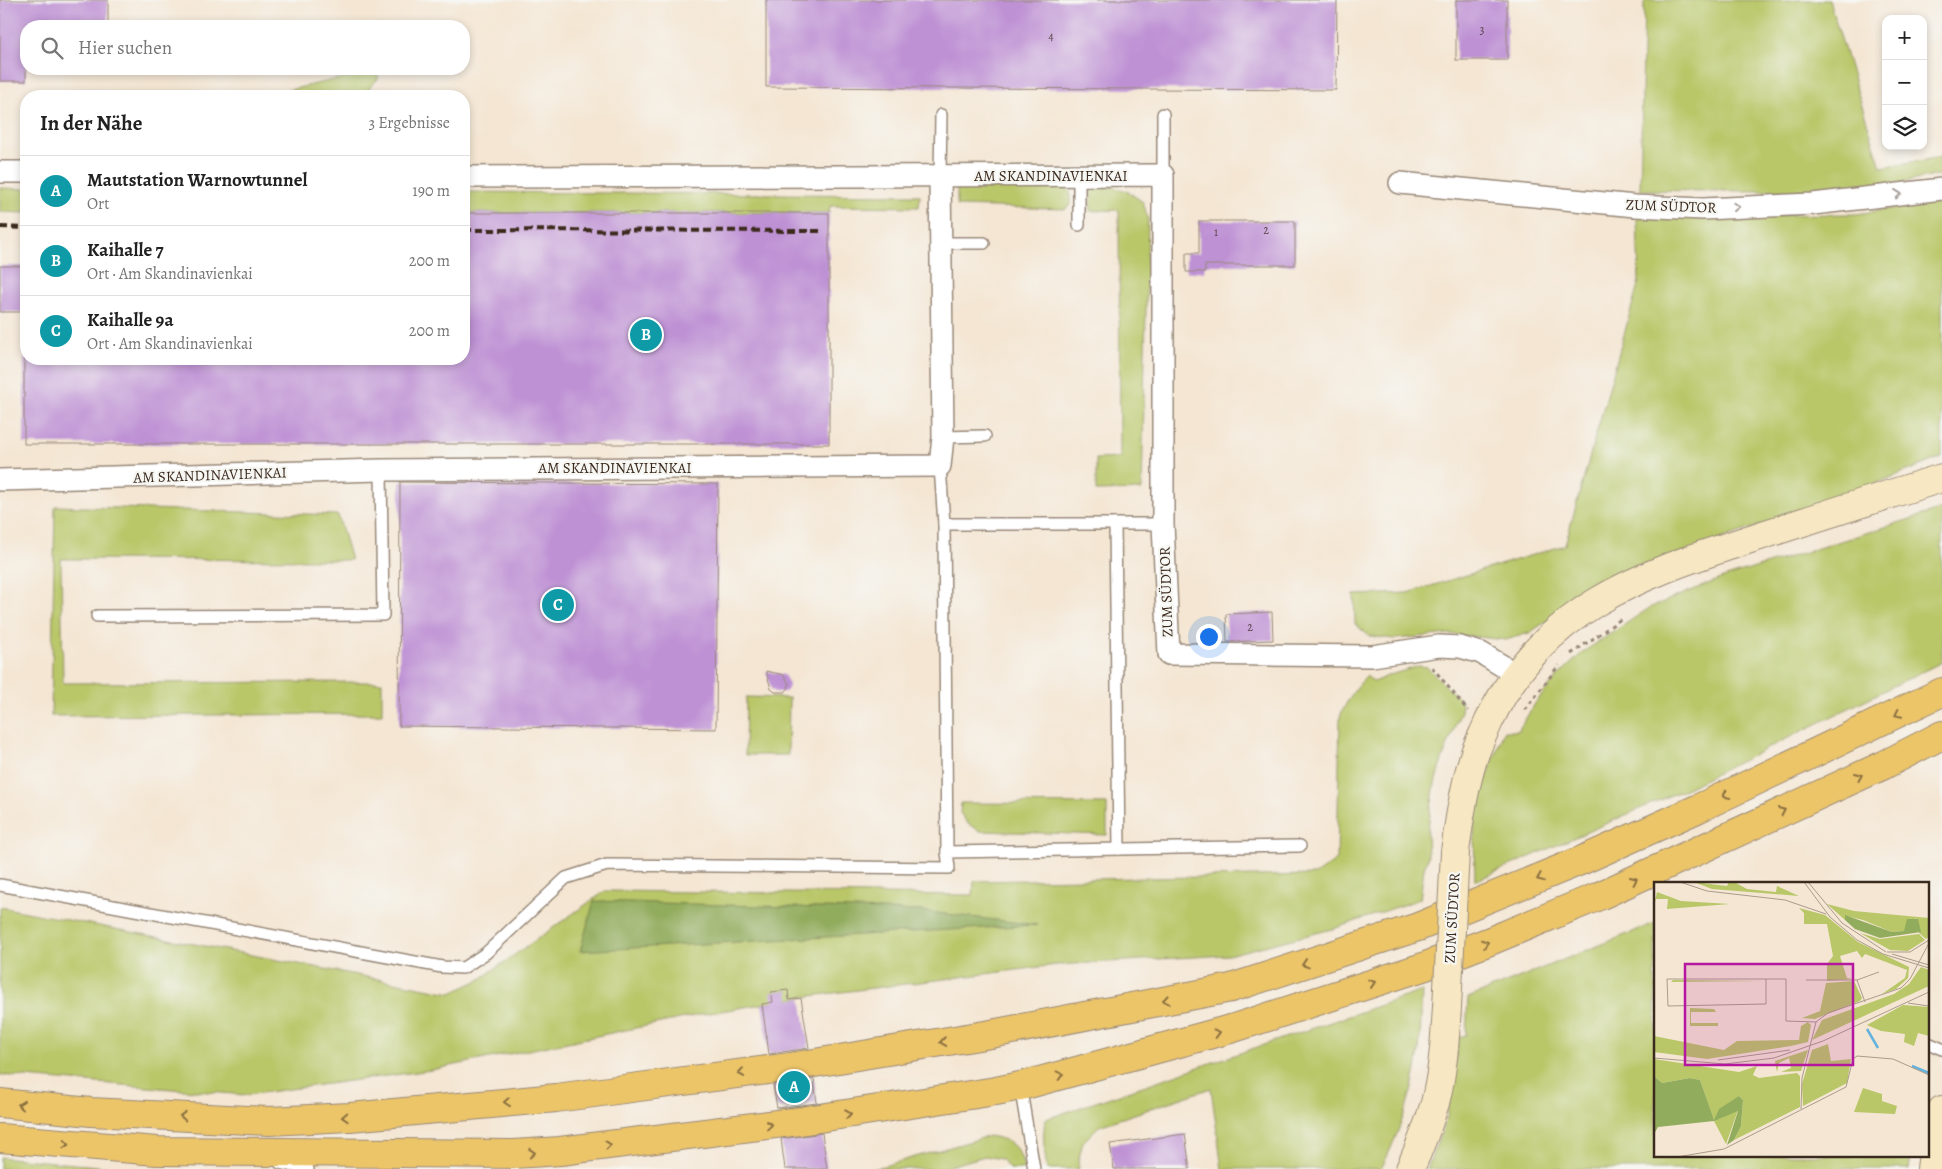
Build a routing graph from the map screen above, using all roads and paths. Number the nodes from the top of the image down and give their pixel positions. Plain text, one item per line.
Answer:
1 (1163, 114) dead end
2 (941, 115) dead end
3 (0, 172) edge
4 (20, 172) edge
5 (1163, 175) junction
6 (940, 176) junction
7 (1079, 176) junction
8 (470, 177) edge
9 (1400, 183) dead end
10 (1942, 189) edge
11 (1079, 224) dead end
12 (940, 243) junction
13 (984, 243) dead end
14 (985, 436) dead end
15 (943, 437) junction
16 (940, 466) junction
17 (381, 470) junction
18 (1942, 478) edge
19 (0, 480) edge
20 (944, 524) junction
21 (1115, 524) junction
22 (1163, 524) junction
23 (1627, 615) dead end
24 (96, 616) dead end
25 (1566, 658) dead end
26 (1428, 662) dead end
27 (1560, 664) dead end
28 (1516, 674) junction
29 (1942, 692) edge
30 (1523, 714) dead end
31 (1489, 722) junction
32 (1942, 735) edge
33 (1300, 846) dead end
34 (1119, 849) junction
35 (947, 852) junction
36 (0, 886) edge
37 (1930, 1044) edge
38 (1942, 1049) edge
39 (1020, 1085) junction
40 (0, 1102) edge
41 (1942, 1110) edge
42 (0, 1138) edge
43 (237, 1152) junction
44 (308, 1169) edge
45 (1034, 1169) edge
46 (1410, 1169) edge
47 (1931, 1169) edge

1 - 5 lane
2 - 6 lane
3 - 4 street
5 - 7 street, AM SKANDINAVIENKAI
5 - 22 street, ZUM SÜDTOR
6 - 7 street, AM SKANDINAVIENKAI
6 - 8 street, AM SKANDINAVIENKAI
6 - 12 street
7 - 11 lane
9 -> 10 street, ZUM SÜDTOR
12 - 13 lane
12 - 15 street
14 - 15 lane
15 - 16 street
16 - 17 street, AM SKANDINAVIENKAI
16 - 20 lane
17 - 19 street, AM SKANDINAVIENKAI
17 - 24 lane
18 - 28 street, ZUM SÜDTOR
20 - 21 lane
20 - 35 lane
21 - 22 lane
21 - 34 lane
22 - 28 street, ZUM SÜDTOR
23 - 25 path
26 - 31 path
27 - 30 path
28 - 31 street, ZUM SÜDTOR
29 -> 40 highway
31 - 46 street, ZUM SÜDTOR, bridge
39 -> 32 highway
33 - 34 lane
34 - 35 lane
35 - 36 lane
37 - 38 lane
43 -> 39 highway
39 - 45 lane
41 - 47 street
42 -> 43 highway
43 - 44 lane

